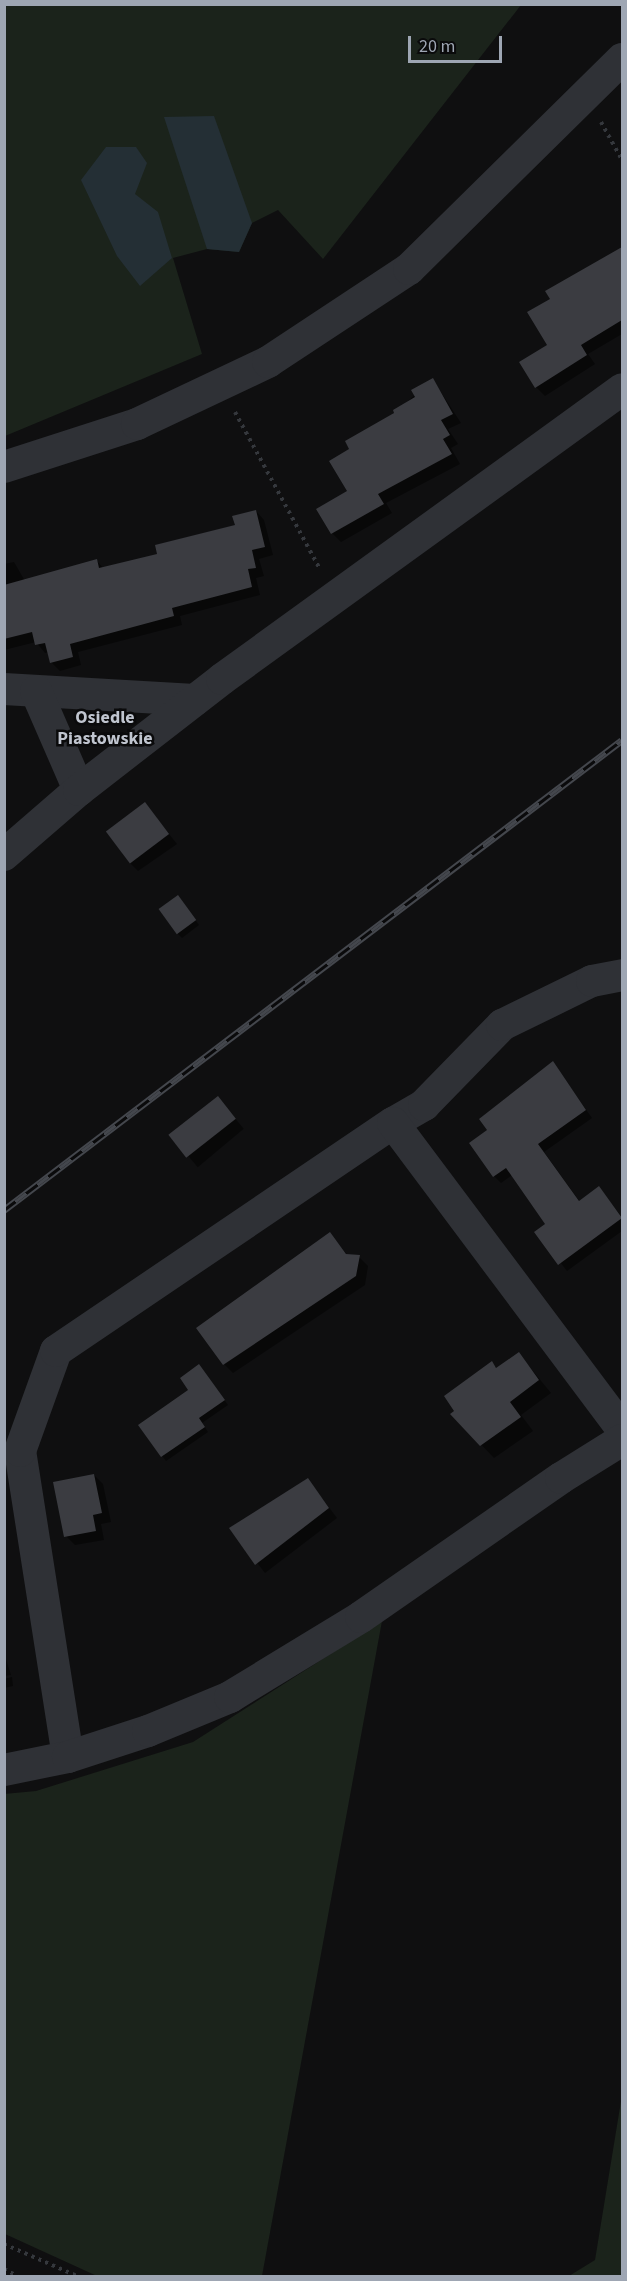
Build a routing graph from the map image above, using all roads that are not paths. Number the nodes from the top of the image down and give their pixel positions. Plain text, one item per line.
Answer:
1 (622, 59) edge
2 (622, 389) edge
3 (4, 467) edge
4 (4, 689) edge
5 (36, 691) junction
6 (195, 700) junction
7 (79, 790) junction
8 (4, 855) edge
9 (622, 975) edge
10 (393, 1123) junction
11 (622, 1428) edge
12 (622, 1440) edge
13 (68, 1757) junction
14 (4, 1770) edge

1 - 3 street
2 - 6 street
4 - 5 street
5 - 6 street
5 - 7 street
6 - 7 street
7 - 8 street
9 - 10 street
10 - 11 street
10 - 13 street
12 - 13 street
13 - 14 street

